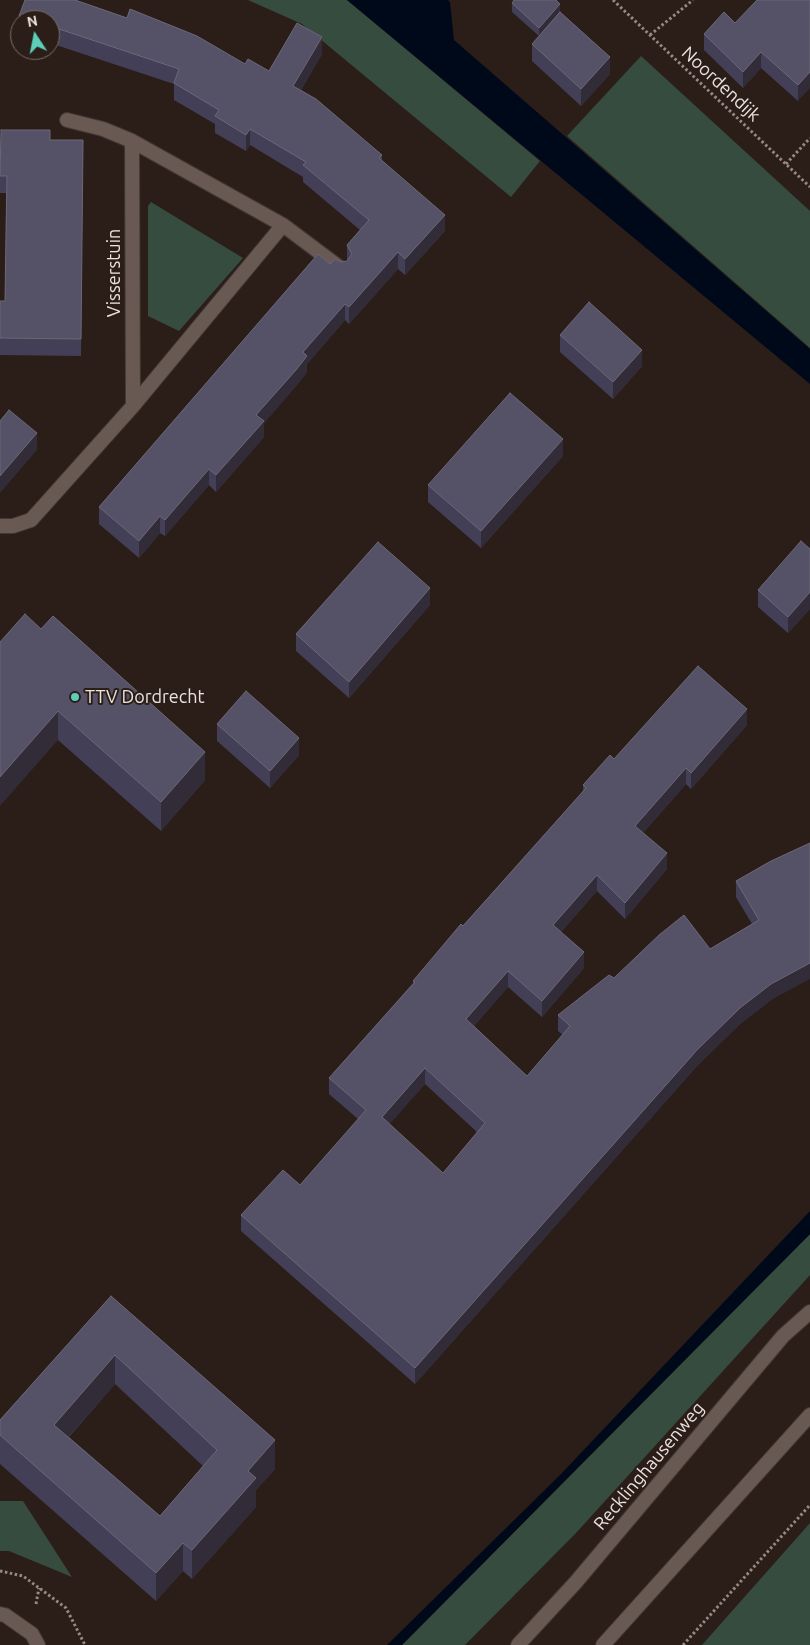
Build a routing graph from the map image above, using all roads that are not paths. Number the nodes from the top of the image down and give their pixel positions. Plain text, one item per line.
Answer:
1 (67, 120) dead end
2 (132, 141) junction
3 (283, 224) junction
4 (343, 270) edge
5 (133, 406) junction
6 (0, 526) edge
7 (810, 1312) edge
8 (810, 1415) edge
9 (0, 1614) edge
10 (38, 1645) edge
11 (518, 1645) edge
12 (603, 1645) edge

1 - 2 street
2 - 3 street
2 - 5 street, Visserstuin
3 - 4 street
3 - 5 street
5 - 6 street
7 - 11 street, Recklinghausenweg
8 - 12 street
9 - 10 street

